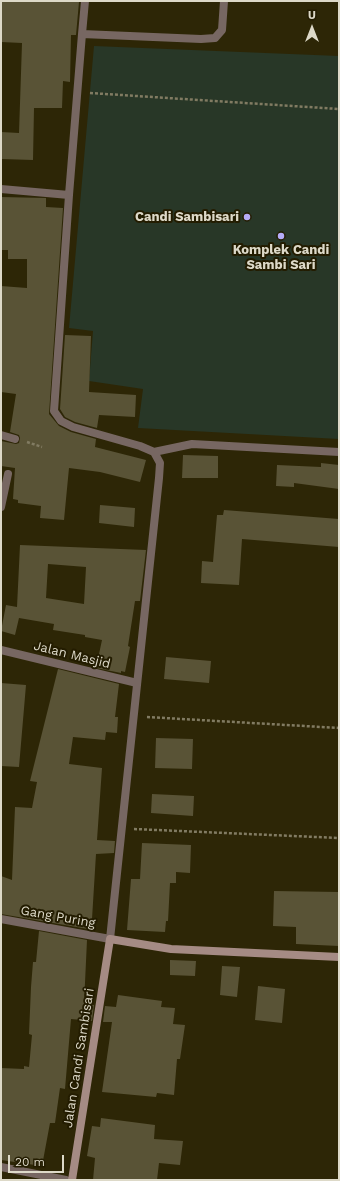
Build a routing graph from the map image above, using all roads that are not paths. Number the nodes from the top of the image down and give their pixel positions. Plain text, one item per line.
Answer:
1 (84, 1) edge
2 (224, 1) edge
3 (82, 34) junction
4 (1, 189) edge
5 (69, 195) junction
6 (1, 435) edge
7 (15, 439) dead end
8 (154, 452) junction
9 (339, 452) edge
10 (8, 474) dead end
11 (1, 507) edge
12 (1, 650) edge
13 (137, 683) junction
14 (1, 919) edge
15 (110, 939) junction
16 (339, 958) edge
17 (1, 1167) edge
18 (66, 1180) edge
19 (72, 1180) edge

1 - 3 street
2 - 3 street
3 - 5 street
4 - 5 street
5 - 8 street
6 - 7 street
8 - 9 street
8 - 13 street
10 - 11 street
12 - 13 street, Jalan Masjid
13 - 15 street
14 - 15 street, Gang Puring
15 - 16 street
15 - 19 street, Jalan Candi Sambisari
17 - 18 street

